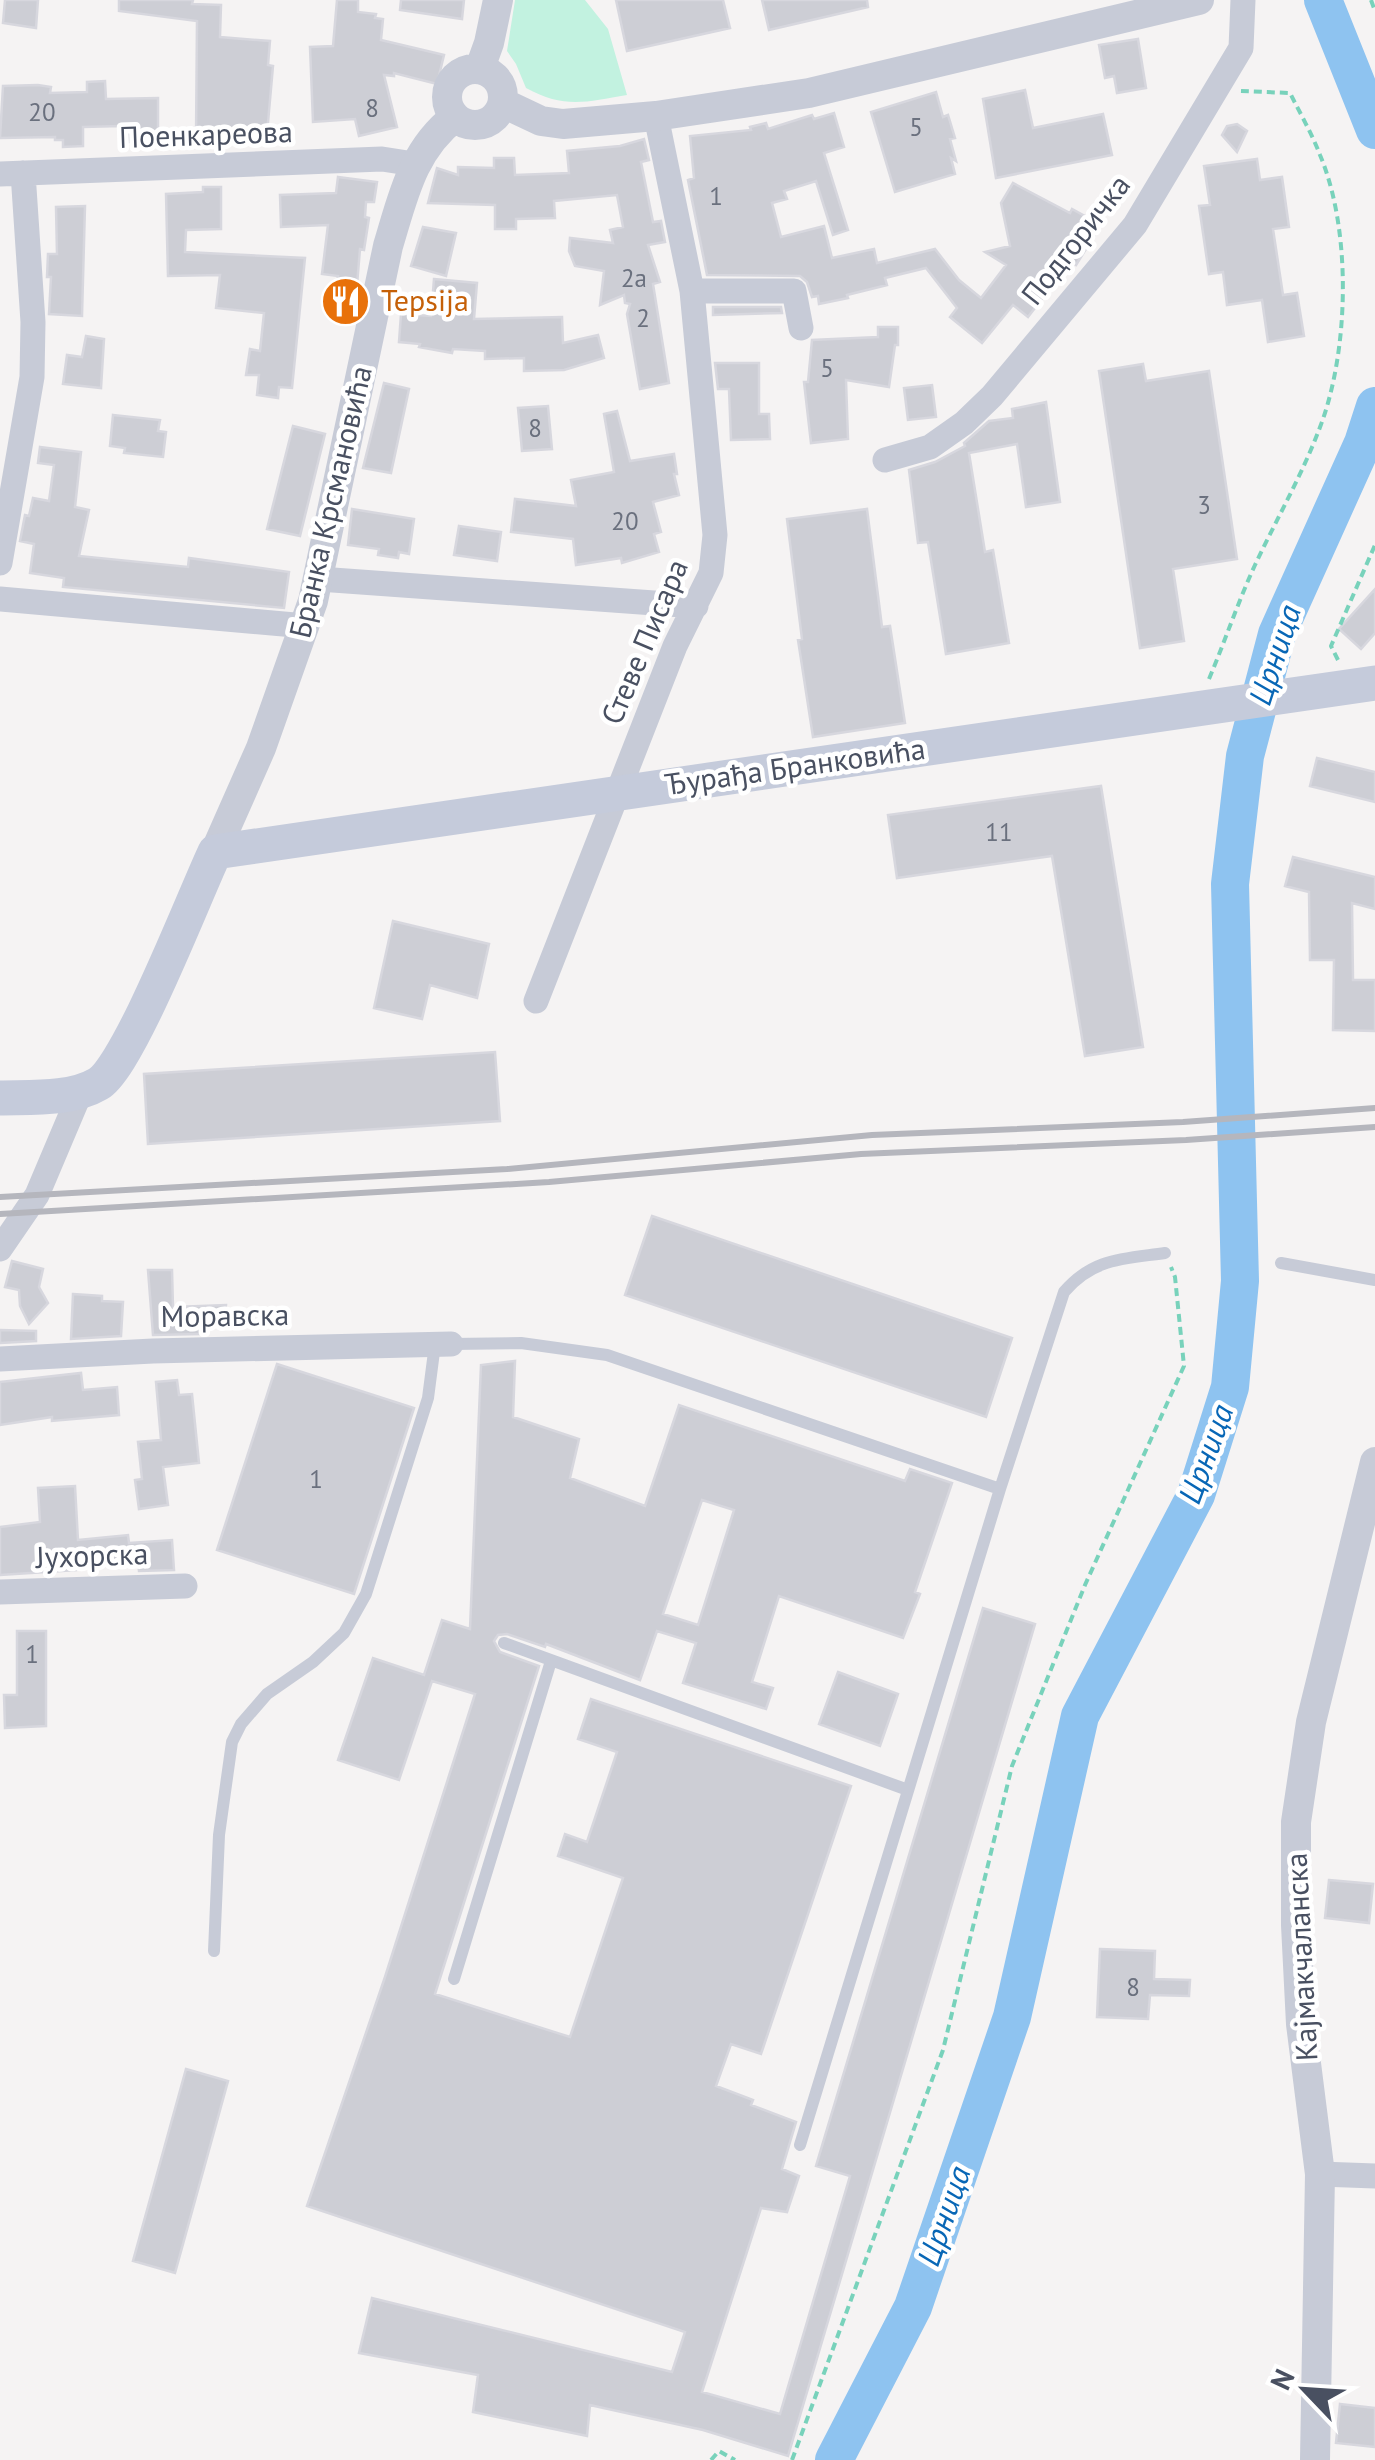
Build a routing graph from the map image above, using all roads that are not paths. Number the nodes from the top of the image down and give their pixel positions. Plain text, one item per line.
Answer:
1 (498, 0) edge
2 (1199, 0) edge
3 (1243, 0) edge
4 (480, 68) junction
5 (503, 103) junction
6 (656, 116) junction
7 (455, 117) junction
8 (414, 164) junction
9 (12, 174) edge
10 (692, 291) junction
11 (800, 328) dead end
12 (885, 460) dead end
13 (0, 563) edge
14 (319, 579) junction
15 (0, 599) edge
16 (696, 606) junction
17 (306, 626) junction
18 (1354, 686) edge
19 (618, 792) junction
20 (215, 852) junction
21 (536, 1002) dead end
22 (81, 1091) junction
23 (0, 1098) edge
24 (0, 1248) edge
25 (1165, 1252) road end
26 (1281, 1262) dead end
27 (1375, 1280) edge
28 (443, 1344) junction
29 (0, 1359) edge
30 (1375, 1462) edge
31 (1000, 1489) junction
32 (185, 1586) dead end
33 (0, 1592) edge
34 (504, 1643) dead end
35 (551, 1662) junction
36 (908, 1790) junction
37 (214, 1951) dead end
38 (454, 1979) dead end
39 (800, 2145) dead end
40 (1320, 2174) junction
41 (1375, 2176) edge
42 (1315, 2460) edge

1 - 4 street
2 - 6 street
3 - 12 street, Подгоричка
4 - 5 street
4 - 7 street
5 - 6 street
5 - 7 street
6 - 10 street, Стеве Писара
7 - 8 street, Бранка Крсмановића
8 - 9 street, Поенкареова
8 - 14 street, Бранка Крсмановића
9 - 13 street
10 - 11 street
10 - 16 street, Стеве Писара
14 - 16 street
14 - 17 street, Бранка Крсмановића
15 - 17 street
16 - 19 street, Стеве Писара
17 - 20 street, Бранка Крсмановића
18 - 19 main road, Ђурађа Бранковића
19 - 20 main road, Ђурађа Бранковића
19 - 21 street, Стеве Писара
20 - 22 main road, Бранка Крсмановића
22 - 23 main road
22 - 24 street
25 - 31 lane
26 - 27 lane
28 - 29 street, Моравска
28 - 31 lane
28 - 37 lane
30 - 40 street, Кајмакчаланска
31 - 36 lane
32 - 33 street, Јухорска
34 - 35 lane
35 - 36 lane
35 - 38 lane
36 - 39 lane
40 - 41 street
40 - 42 street, Кајмакчаланска

